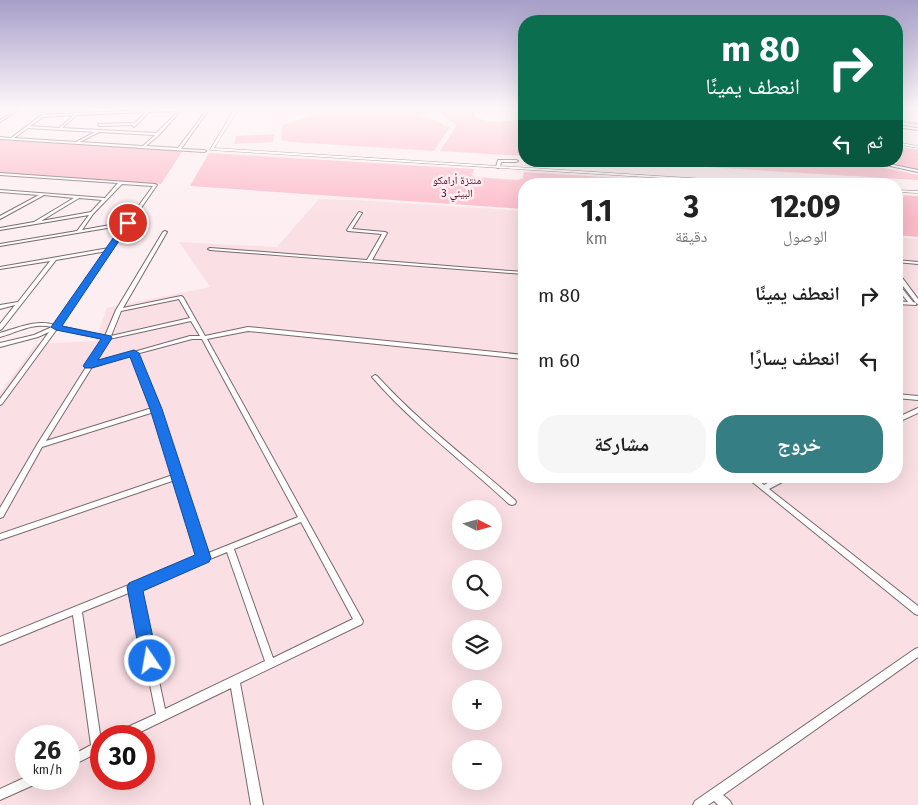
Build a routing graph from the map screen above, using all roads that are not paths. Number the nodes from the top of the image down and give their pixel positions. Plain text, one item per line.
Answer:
1 (125, 146) edge
2 (181, 146) edge
3 (207, 146) edge
4 (213, 146) edge
5 (144, 147) joint
6 (179, 149) junction
7 (211, 149) junction
8 (204, 150) junction
9 (245, 152) junction
10 (498, 166) junction
11 (486, 167) junction
12 (898, 167) edge
13 (514, 168) junction
14 (520, 169) junction
15 (918, 171) edge
16 (0, 174) edge
17 (670, 178) edge
18 (121, 182) junction
19 (0, 192) edge
20 (903, 192) edge
21 (918, 193) edge
22 (43, 194) junction
23 (78, 197) junction
24 (105, 199) junction
25 (92, 213) junction
26 (360, 213) dead end
27 (0, 218) edge
28 (128, 223) junction
29 (33, 224) junction
30 (0, 229) edge
31 (78, 232) junction
32 (166, 232) dead end
33 (0, 245) edge
34 (110, 248) junction
35 (210, 249) dead end
36 (54, 259) junction
37 (369, 261) junction
38 (903, 262) edge
39 (918, 263) edge
40 (0, 268) edge
41 (518, 273) edge
42 (903, 284) edge
43 (903, 291) edge
44 (19, 302) junction
45 (903, 302) edge
46 (916, 303) edge
47 (0, 307) edge
48 (119, 310) junction
49 (193, 319) junction
50 (56, 327) junction
51 (0, 328) edge
52 (0, 335) edge
53 (107, 338) junction
54 (204, 338) junction
55 (0, 345) edge
56 (134, 353) junction
57 (518, 356) edge
58 (89, 366) junction
59 (376, 377) dead end
60 (903, 397) edge
61 (918, 398) edge
62 (0, 403) edge
63 (156, 409) junction
64 (918, 410) edge
65 (903, 418) edge
66 (40, 445) junction
67 (177, 476) junction
68 (757, 483) edge
69 (774, 483) edge
70 (764, 488) junction
71 (512, 502) dead end
72 (0, 515) edge
73 (302, 518) junction
74 (0, 537) edge
75 (229, 548) junction
76 (203, 558) junction
77 (134, 587) junction
78 (77, 610) junction
79 (918, 611) edge
80 (0, 641) edge
81 (918, 652) edge
82 (271, 664) junction
83 (235, 681) junction
84 (162, 717) junction
85 (95, 725) edge
86 (145, 725) edge
87 (15, 788) edge
88 (715, 794) junction
89 (0, 795) edge
90 (257, 805) edge
91 (699, 805) edge
92 (726, 805) edge

1 - 5 street
2 - 6 street
3 - 8 street
4 - 7 street
5 - 6 street
6 - 8 street
7 - 8 street
7 - 9 street
8 - 9 street
9 - 11 street
10 - 11 street
10 - 13 street
10 - 13 street
11 - 14 street
12 - 15 street
13 - 14 street
14 - 17 street
16 - 18 street
18 - 24 street
18 - 28 street
19 - 22 street
20 - 21 street
22 - 23 street
22 - 27 street
23 - 24 street
23 - 29 street
24 - 25 street
25 - 29 street
25 - 31 street
26 - 37 street
28 - 31 street
28 - 34 street
29 - 30 street
31 - 33 street
32 - 48 street
34 - 36 street
34 - 50 street
35 - 37 street
36 - 40 street
36 - 44 street
37 - 41 street
38 - 39 street
42 - 46 street
43 - 46 street
44 - 47 street
44 - 51 street
45 - 46 street
48 - 49 street
48 - 53 street
49 - 53 street
49 - 54 street
50 - 52 street
50 - 53 street
50 - 55 street
50 - 62 street
53 - 58 street
54 - 56 street
54 - 57 street
54 - 73 street
56 - 58 street
56 - 63 street
58 - 66 street
59 - 71 street
60 - 61 street
63 - 66 street
63 - 67 street
64 - 65 street
66 - 72 street
67 - 74 street
67 - 76 street
68 - 70 street
69 - 70 street
70 - 79 street
73 - 75 street
73 - 82 street
75 - 76 street
75 - 82 street
76 - 77 street
77 - 78 street
77 - 84 street
78 - 80 street
78 - 85 street
81 - 88 street
82 - 83 street
83 - 84 street
83 - 90 street
84 - 86 street
87 - 89 street
88 - 91 street
88 - 92 street

